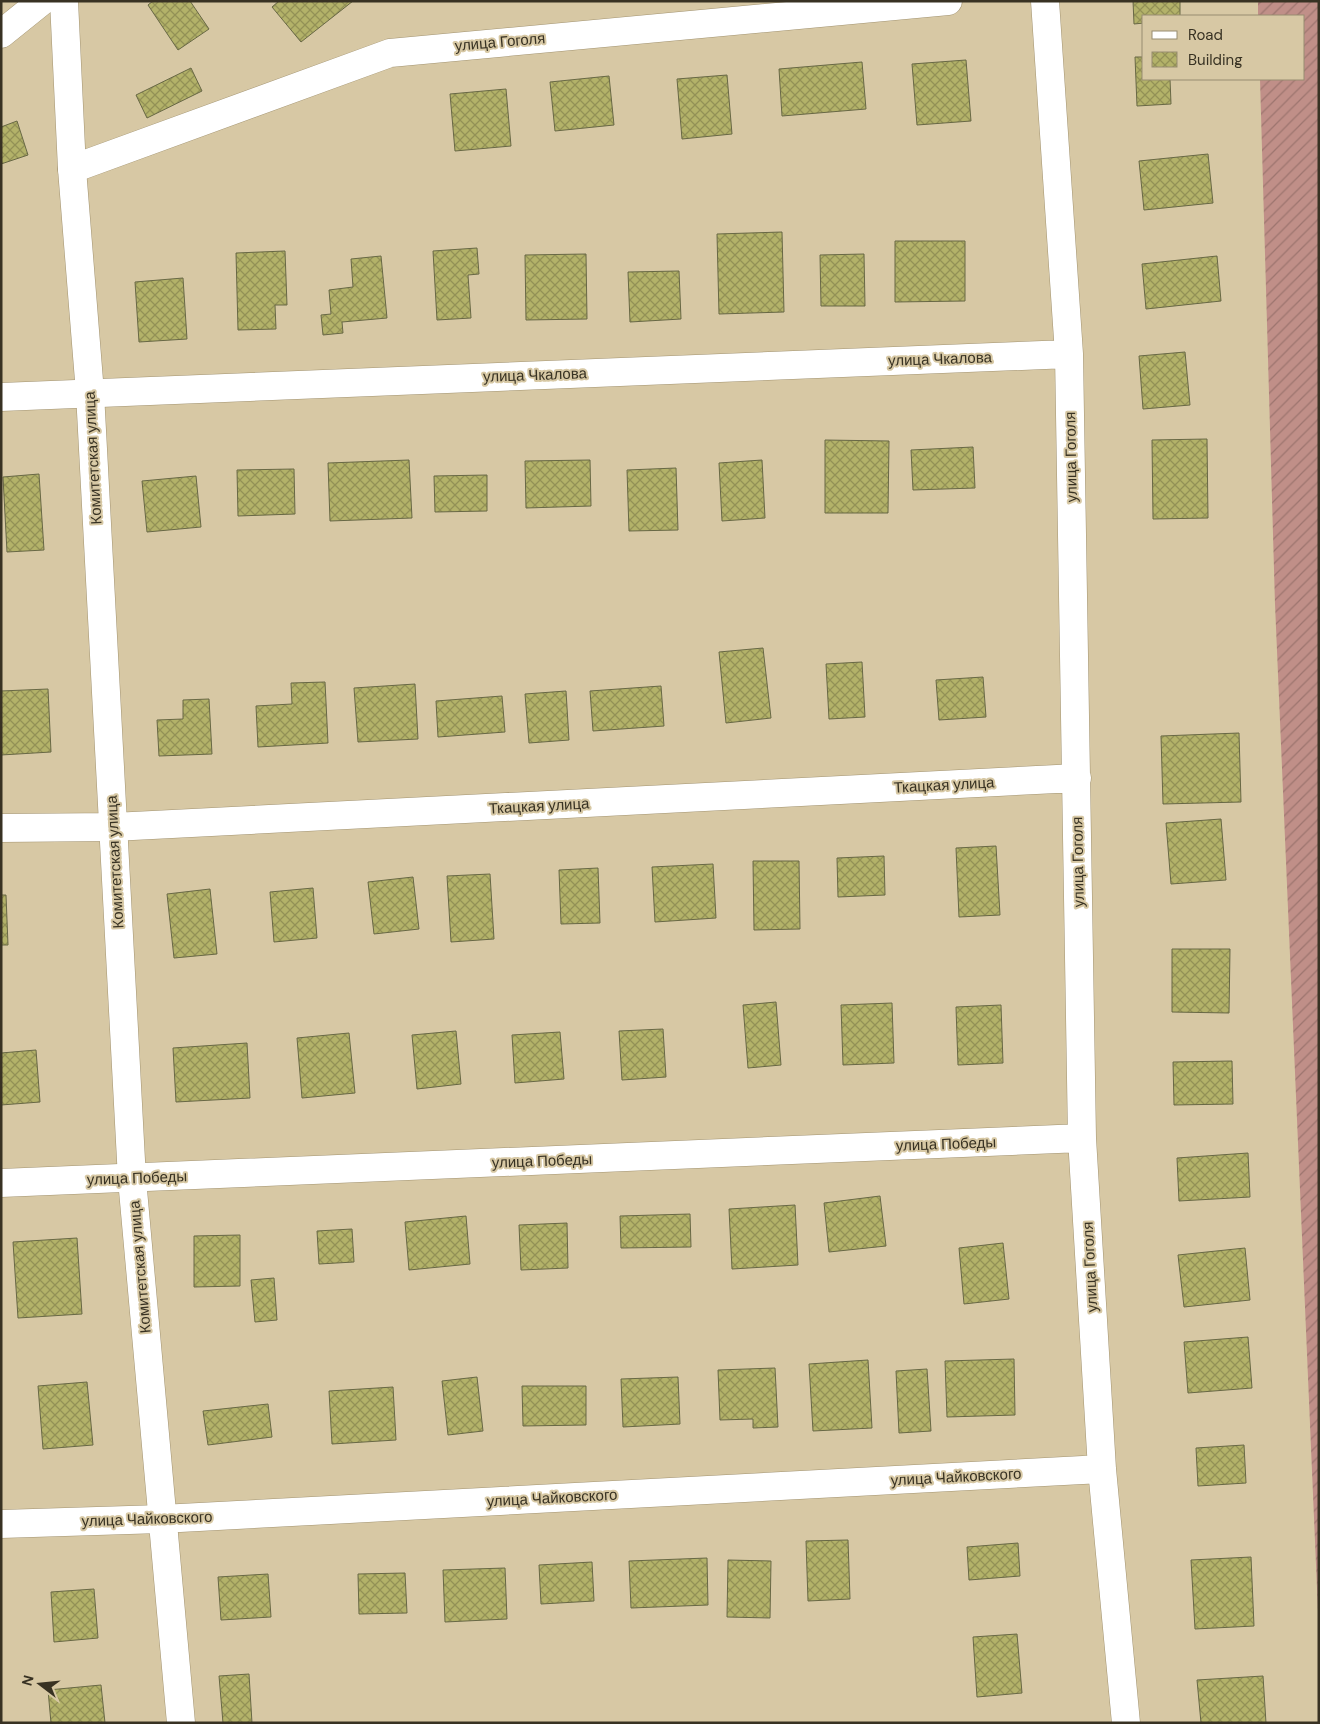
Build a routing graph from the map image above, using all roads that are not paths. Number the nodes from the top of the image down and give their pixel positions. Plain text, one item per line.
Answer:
1 (42, 1) edge
2 (64, 1) edge
3 (948, 1) edge
4 (1045, 1) edge
5 (1, 34) edge
6 (72, 169) junction
7 (1069, 354) junction
8 (90, 393) junction
9 (1, 397) edge
10 (1077, 778) junction
11 (113, 827) junction
12 (1, 828) edge
13 (1082, 1138) junction
14 (132, 1178) junction
15 (1, 1183) edge
16 (1102, 1469) junction
17 (161, 1519) junction
18 (1, 1524) edge
19 (180, 1723) edge
20 (1126, 1723) edge

1 - 5 street
2 - 6 street, Комитетская улица
3 - 6 street, улица Гоголя
4 - 7 street, улица Гоголя
6 - 8 street, Комитетская улица
7 - 8 street, улица Чкалова
7 - 10 street, улица Гоголя
8 - 9 street, улица Чкалова
8 - 11 street, Комитетская улица
10 - 11 street, Ткацкая улица
10 - 13 street, улица Гоголя
11 - 12 street, Ткацкая улица
11 - 14 street, Комитетская улица
13 - 14 street, улица Победы
13 - 16 street, улица Гоголя
14 - 15 street, улица Победы
14 - 17 street, Комитетская улица
16 - 17 street, улица Чайковского
16 - 20 street, улица Гоголя
17 - 18 street, улица Чайковского
17 - 19 street, Комитетская улица

